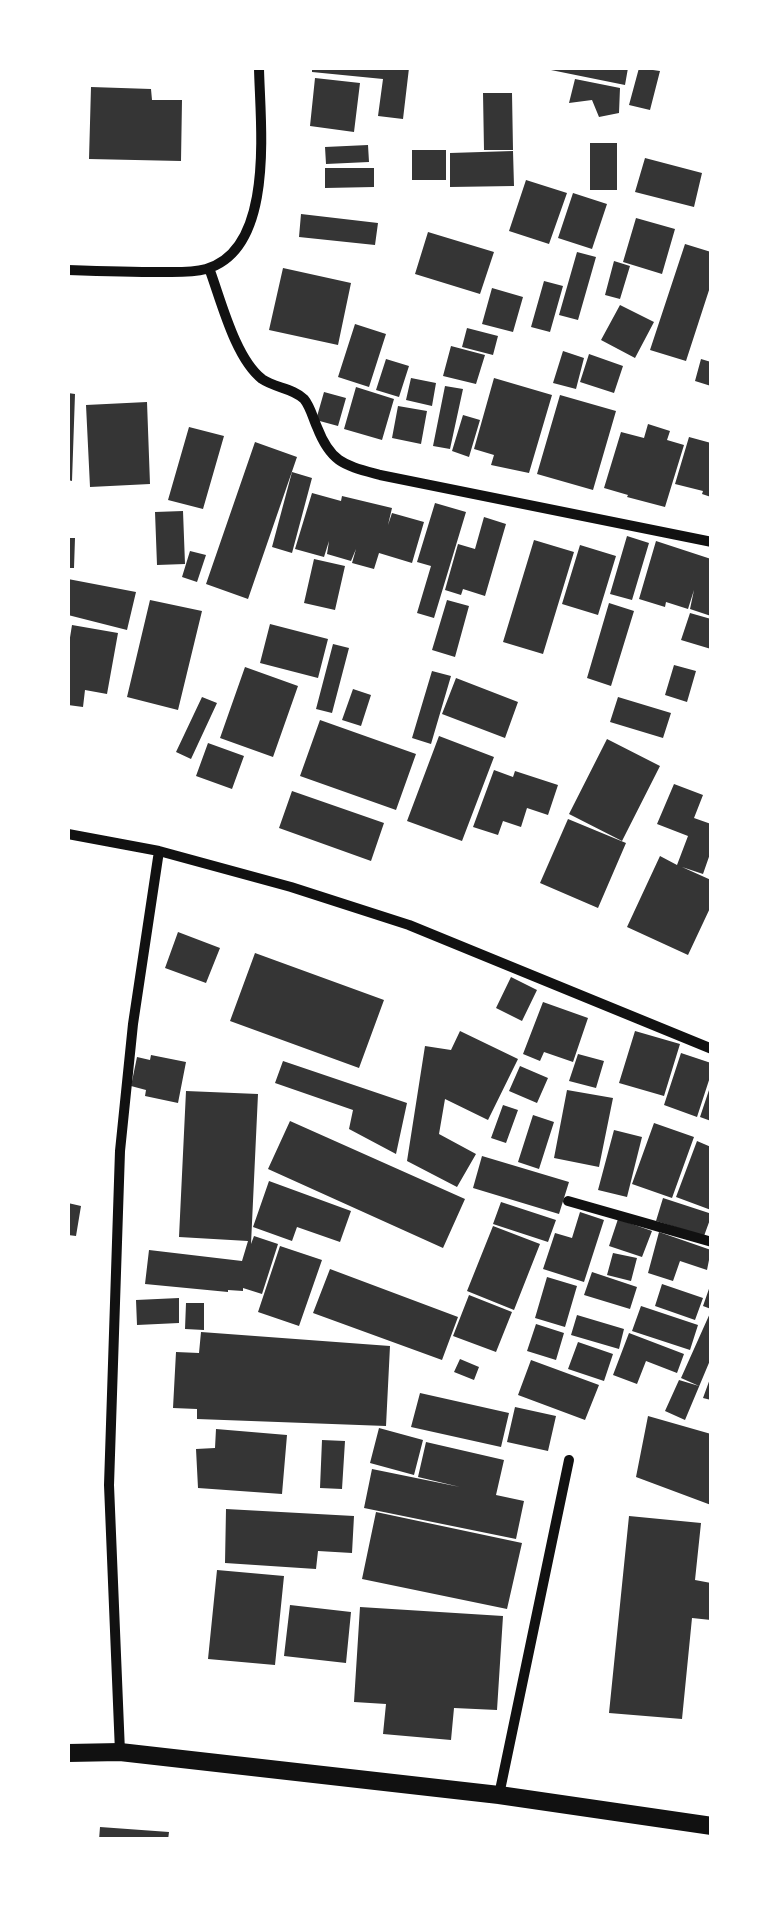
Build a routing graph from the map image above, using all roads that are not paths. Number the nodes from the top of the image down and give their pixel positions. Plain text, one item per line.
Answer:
1 (259, 68) edge
2 (209, 268) junction
3 (68, 270) edge
4 (712, 542) edge
5 (68, 834) edge
6 (160, 851) junction
7 (712, 1049) edge
8 (568, 1201) dead end
9 (712, 1242) edge
10 (568, 1460) dead end
11 (120, 1752) junction
12 (68, 1753) edge
13 (499, 1795) junction
14 (712, 1826) edge

1 - 2 street
2 - 3 street
2 - 4 street
5 - 6 street
6 - 7 street
6 - 11 street
8 - 9 street
10 - 13 street
11 - 12 street
11 - 13 street
13 - 14 street

